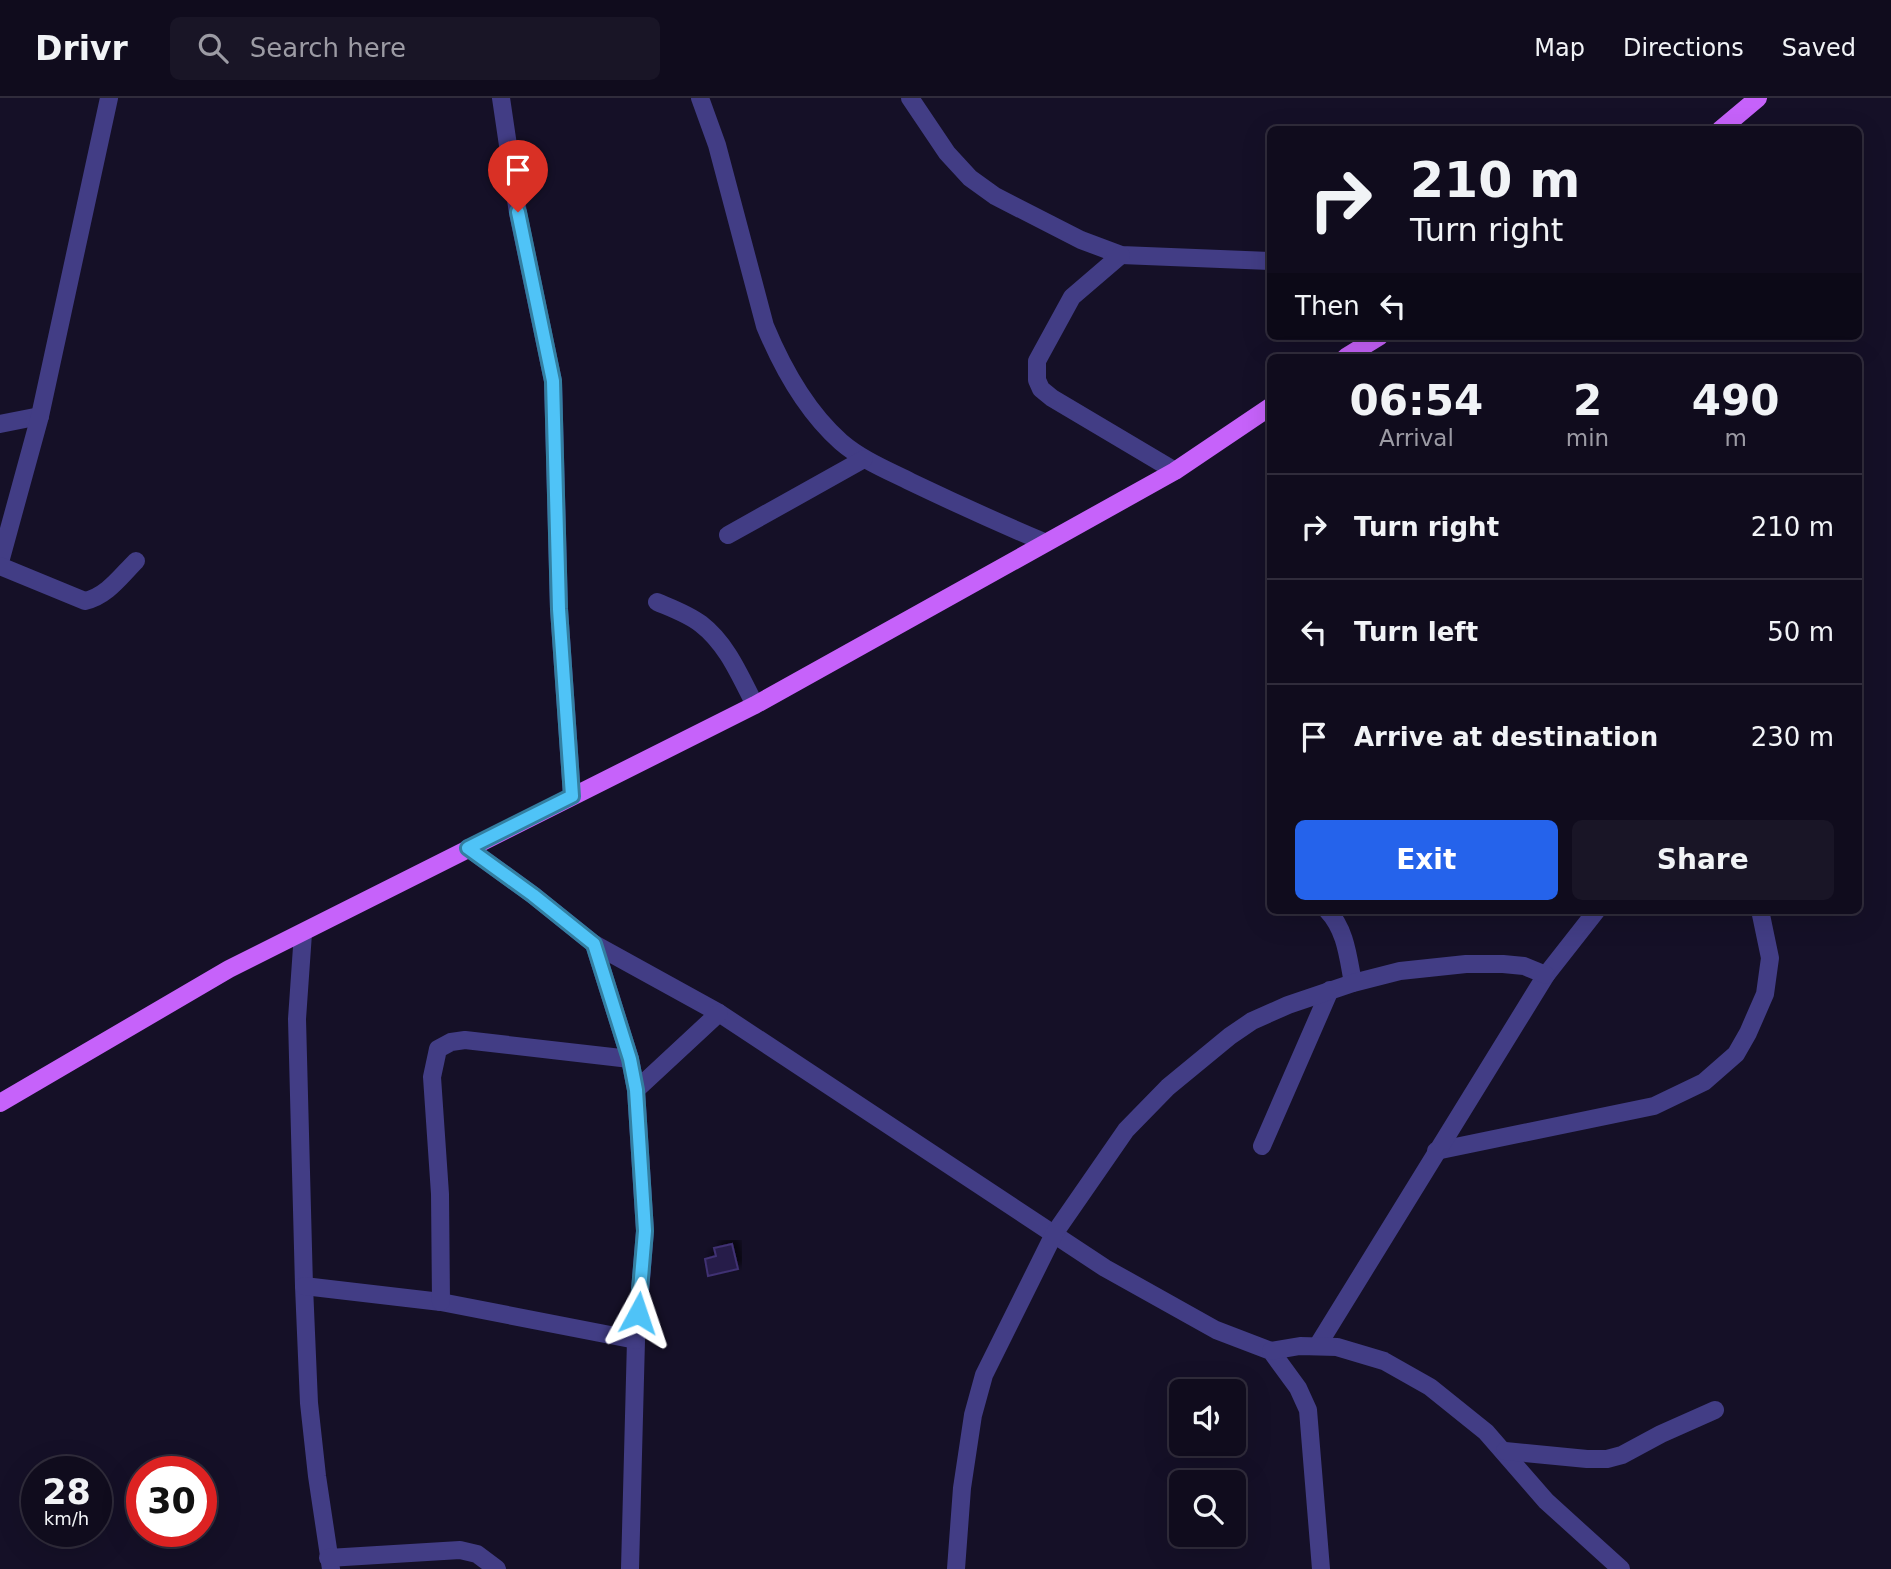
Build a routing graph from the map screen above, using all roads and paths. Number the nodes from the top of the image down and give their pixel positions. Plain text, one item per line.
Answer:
1 (109, 98) edge
2 (501, 98) edge
3 (700, 98) edge
4 (910, 98) edge
5 (1758, 98) edge
6 (1725, 126) edge
7 (1121, 255) junction
8 (1267, 261) edge
9 (1374, 340) edge
10 (1351, 354) edge
11 (1267, 409) edge
12 (40, 416) junction
13 (0, 424) edge
14 (864, 459) junction
15 (1175, 471) junction
16 (728, 535) dead end
17 (1044, 542) junction
18 (136, 561) dead end
19 (0, 564) edge
20 (657, 602) dead end
21 (755, 705) junction
22 (572, 796) junction
23 (468, 848) junction
24 (1331, 914) edge
25 (1594, 914) edge
26 (1761, 914) edge
27 (303, 933) junction
28 (594, 944) junction
29 (1546, 975) junction
30 (1353, 983) junction
31 (1330, 990) junction
32 (719, 1013) junction
33 (630, 1059) junction
34 (636, 1090) junction
35 (0, 1103) edge
36 (1262, 1146) dead end
37 (1436, 1151) junction
38 (1054, 1234) junction
39 (304, 1286) junction
40 (441, 1302) junction
41 (636, 1340) junction
42 (1318, 1345) junction
43 (1271, 1351) junction
44 (1714, 1410) dead end
45 (1505, 1451) junction
46 (330, 1563) edge
47 (497, 1569) edge
48 (630, 1569) edge
49 (957, 1569) edge
50 (1321, 1569) edge
51 (1621, 1569) edge

1 - 12 street
2 - 22 street
3 - 14 street
4 - 7 street
5 - 6 main road
7 - 8 street
7 - 15 street
9 - 10 main road
11 - 15 main road
12 - 13 street
12 - 19 street
14 - 16 street
14 - 17 street
15 - 17 main road
17 - 21 main road
18 - 19 street
20 - 21 street
21 - 22 main road
22 - 23 main road
23 - 27 main road
23 - 28 street
24 - 30 street
25 - 29 street
26 - 37 street
27 - 35 main road
27 - 39 street
28 - 32 street
28 - 33 street
29 - 30 street
29 - 37 street
30 - 31 street
31 - 36 street
31 - 38 street
32 - 34 street
32 - 38 street
33 - 34 street
33 - 40 street
34 - 41 street
37 - 42 street
38 - 43 street
38 - 49 street
39 - 40 street
39 - 46 street
40 - 41 street
41 - 48 street
42 - 43 street
42 - 45 street
43 - 50 street
44 - 45 street
45 - 51 street
46 - 47 street

